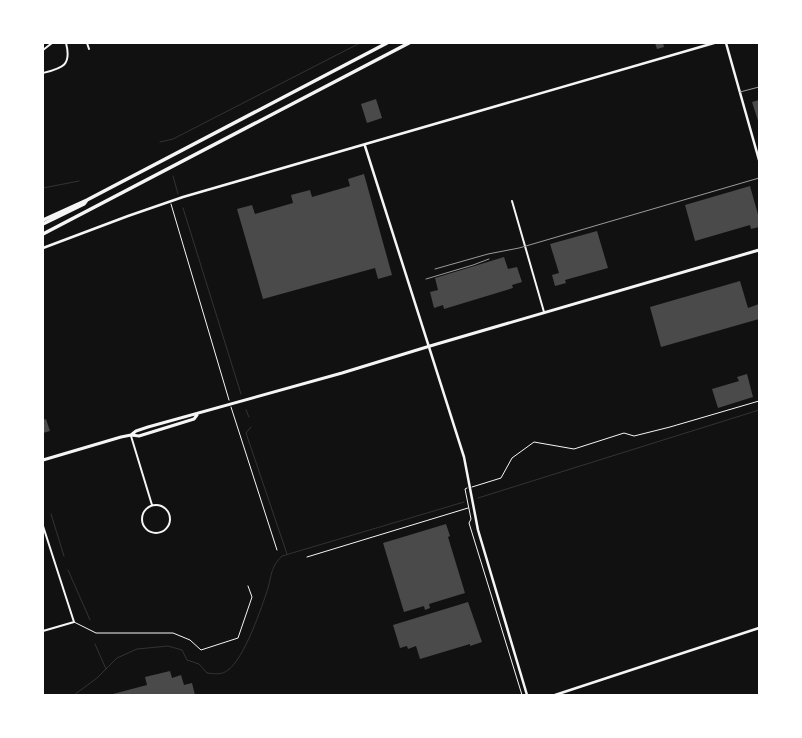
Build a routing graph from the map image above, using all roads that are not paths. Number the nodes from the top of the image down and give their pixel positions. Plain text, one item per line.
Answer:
1 (52, 43) edge
2 (66, 43) edge
3 (87, 43) edge
4 (387, 43) edge
5 (409, 43) edge
6 (714, 43) edge
7 (726, 43) edge
8 (89, 49) dead end
9 (43, 50) edge
10 (43, 73) edge
11 (365, 146) junction
12 (759, 160) edge
13 (88, 200) junction
14 (512, 201) dead end
15 (43, 220) edge
16 (43, 224) edge
17 (43, 234) edge
18 (43, 248) edge
19 (759, 250) edge
20 (544, 312) junction
21 (430, 346) junction
22 (197, 414) junction
23 (131, 435) junction
24 (43, 460) edge
25 (152, 505) junction
26 (43, 526) edge
27 (248, 586) dead end
28 (74, 622) junction
29 (759, 628) edge
30 (43, 631) edge
31 (527, 695) edge
32 (555, 695) edge

1 - 9 street
2 - 10 street
3 - 8 street
4 - 13 highway
5 - 17 highway
6 - 11 street
7 - 12 street
11 - 18 street
11 - 21 street
13 - 15 highway
13 - 16 highway
14 - 20 street
19 - 20 main road
20 - 21 main road
21 - 22 main road
21 - 31 street
22 - 23 main road
22 - 23 main road
23 - 24 main road
23 - 25 street
25 - 25 street
26 - 28 street
27 - 28 lane
28 - 30 street
29 - 32 street

